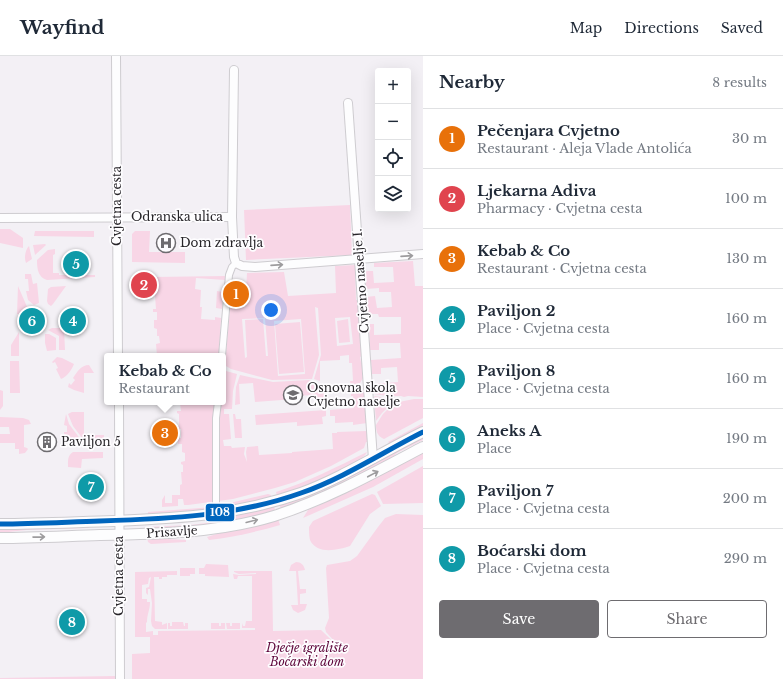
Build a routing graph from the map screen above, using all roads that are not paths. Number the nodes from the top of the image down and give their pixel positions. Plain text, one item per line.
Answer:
1 (116, 56) edge
2 (234, 70) dead end
3 (348, 103) dead end
4 (117, 217) junction
5 (232, 217) junction
6 (0, 218) edge
7 (423, 254) edge
8 (359, 259) junction
9 (236, 263) junction
10 (118, 353) edge
11 (222, 353) edge
12 (119, 405) edge
13 (218, 405) edge
14 (423, 432) edge
15 (423, 447) edge
16 (373, 459) junction
17 (216, 503) dead end
18 (119, 521) junction
19 (0, 524) edge
20 (119, 535) junction
21 (0, 538) edge
22 (120, 679) edge

1 - 4 street, Cvjetna cesta
2 - 5 street, Odranska ulica
3 - 8 street, Cvjetno naselje I.
4 - 5 street, Odranska ulica
4 - 6 street, Odranska ulica
4 - 10 street, Cvjetna cesta
5 - 9 street
8 -> 7 street
9 -> 8 street
8 - 16 street, Cvjetno naselje I.
9 - 11 street
12 - 18 street, Cvjetna cesta
13 - 17 street
14 - 16 street, Prisavlje
20 -> 15 street, Prisavlje
16 - 18 street, Prisavlje
18 - 19 street, Prisavlje
18 - 20 street, Cvjetna cesta
21 -> 20 street, Prisavlje
20 - 22 street, Cvjetna cesta

